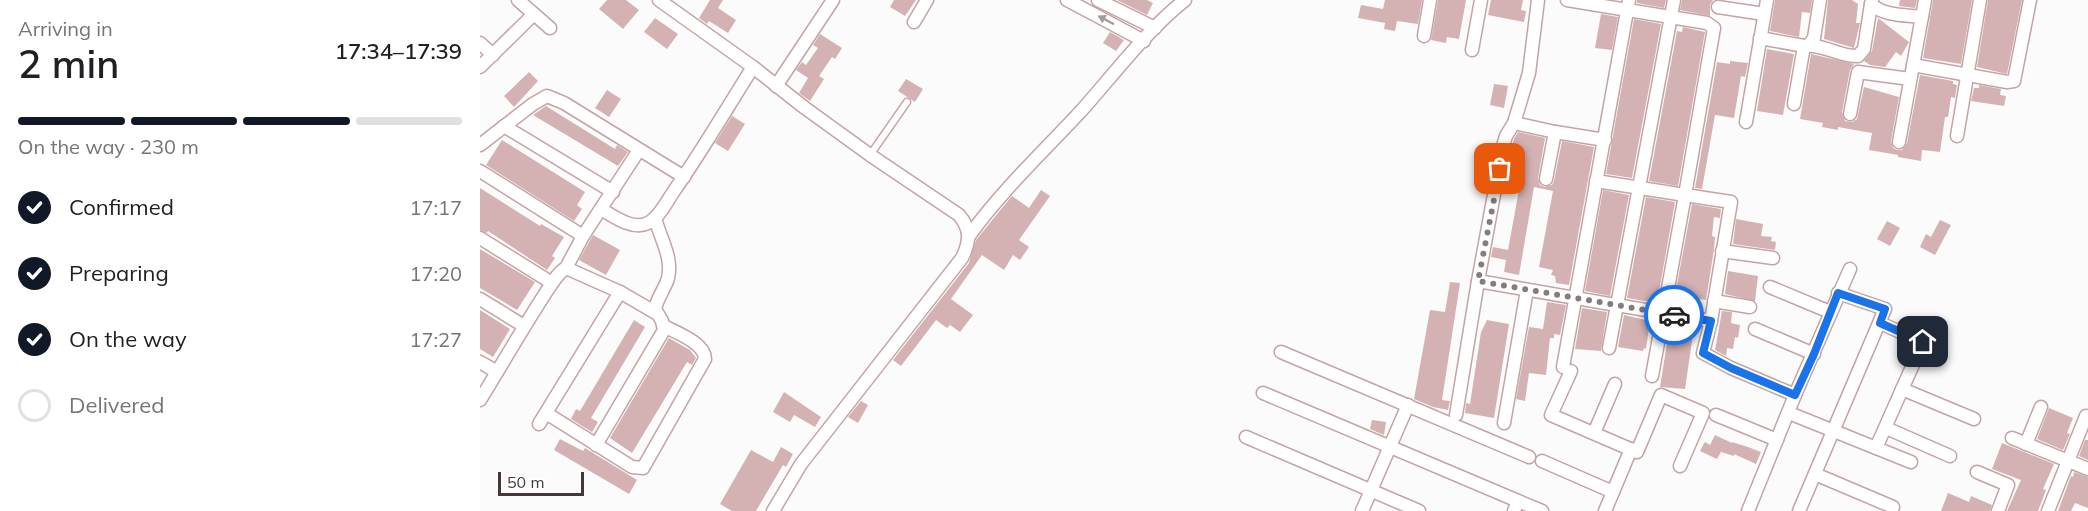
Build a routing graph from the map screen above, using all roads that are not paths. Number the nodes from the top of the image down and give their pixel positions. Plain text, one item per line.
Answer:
1 (519, 0) edge
2 (659, 0) edge
3 (833, 0) edge
4 (927, 0) edge
5 (1067, 0) edge
6 (1098, 0) edge
7 (1185, 0) edge
8 (1430, 0) edge
9 (1481, 0) edge
10 (1538, 0) edge
11 (1567, 0) edge
12 (1674, 0) edge
13 (1767, 0) edge
14 (1820, 0) edge
15 (1925, 0) edge
16 (1980, 0) edge
17 (2030, 0) edge
18 (1587, 2) edge
19 (1872, 2) edge
20 (1719, 3) edge
21 (1628, 5) edge
22 (534, 14) junction
23 (1764, 14) junction
24 (1922, 17) junction
25 (1670, 18) junction
26 (914, 22) dead end
27 (1712, 25) junction
28 (550, 28) dead end
29 (1155, 28) junction
30 (1424, 36) dead end
31 (1760, 38) junction
32 (1144, 40) junction
33 (480, 43) edge
34 (1807, 45) junction
35 (1472, 50) dead end
36 (493, 55) junction
37 (1913, 65) junction
38 (480, 67) edge
39 (753, 67) junction
40 (1966, 74) junction
41 (1910, 79) junction
42 (776, 86) junction
43 (907, 102) dead end
44 (1794, 104) dead end
45 (1850, 114) dead end
46 (1746, 122) dead end
47 (1514, 123) junction
48 (504, 126) junction
49 (1555, 132) junction
50 (1957, 136) dead end
51 (1605, 140) junction
52 (1899, 142) dead end
53 (480, 145) edge
54 (639, 150) junction
55 (870, 155) junction
56 (480, 171) edge
57 (684, 177) junction
58 (1546, 179) dead end
59 (1596, 181) junction
60 (1638, 188) junction
61 (613, 192) junction
62 (1685, 195) junction
63 (601, 209) junction
64 (655, 218) junction
65 (583, 236) junction
66 (969, 236) junction
67 (480, 238) edge
68 (1722, 251) junction
69 (1773, 258) dead end
70 (566, 268) junction
71 (1850, 268) dead end
72 (1478, 281) junction
73 (552, 283) junction
74 (1770, 287) dead end
75 (1527, 290) junction
76 (620, 292) junction
77 (1838, 293) junction
78 (1575, 298) junction
79 (480, 299) edge
80 (1714, 301) junction
81 (1616, 305) junction
82 (1750, 307) dead end
83 (1830, 312) junction
84 (656, 313) junction
85 (1663, 313) junction
86 (1711, 321) junction
87 (1880, 323) junction
88 (524, 326) junction
89 (664, 326) junction
90 (1755, 329) dead end
91 (1609, 348) dead end
92 (1281, 352) dead end
93 (1814, 354) junction
94 (480, 362) edge
95 (497, 372) junction
96 (1652, 376) dead end
97 (1615, 384) dead end
98 (1902, 389) junction
99 (1263, 393) dead end
100 (1795, 395) junction
101 (480, 400) edge
102 (1408, 405) junction
103 (2041, 407) dead end
104 (1789, 413) junction
105 (1455, 415) dead end
106 (1716, 415) dead end
107 (2088, 417) edge
108 (1974, 419) dead end
109 (1504, 423) dead end
110 (1886, 428) junction
111 (1834, 430) junction
112 (1594, 433) junction
113 (1245, 437) dead end
114 (2012, 438) dead end
115 (1777, 440) junction
116 (2026, 444) junction
117 (596, 445) junction
118 (1390, 447) junction
119 (1876, 448) junction
120 (1631, 449) junction
121 (1950, 456) dead end
122 (1529, 457) dead end
123 (1542, 461) dead end
124 (2069, 461) junction
125 (1911, 462) dead end
126 (1680, 466) dead end
127 (2088, 469) edge
128 (1977, 472) dead end
129 (1815, 474) junction
130 (1371, 490) junction
131 (1613, 492) junction
132 (1516, 506) edge
133 (1893, 507) dead end
134 (773, 511) edge
135 (1362, 511) edge
136 (1419, 511) edge
137 (1542, 511) edge
138 (1605, 511) edge
139 (1748, 511) edge
140 (1799, 511) edge
141 (1998, 511) edge
142 (2048, 511) edge

1 - 22 street
2 - 39 street
3 - 42 street
4 - 26 street
32 -> 5 street
6 - 29 street
7 - 29 street
8 - 30 street
9 - 35 street
10 - 47 street
11 - 18 street
12 - 25 street
13 - 23 street
14 - 34 street
15 - 24 street
16 - 40 street
17 - 40 street
18 - 21 street
19 - 24 street
19 - 34 street
20 - 23 street
20 - 27 street
21 - 25 street
21 - 51 street
22 - 28 street
22 - 36 street
23 - 31 street
24 - 37 street
25 - 27 street
25 - 60 street
27 - 62 street
29 - 32 street
31 - 34 street
31 - 46 street
32 - 66 street
33 - 36 street
34 - 44 street
36 - 38 street
37 - 40 street
37 - 41 street
39 - 42 street
39 - 57 street
40 - 50 street
41 - 45 street
41 - 52 street
42 - 55 street
43 - 55 lane
47 - 49 street
47 - 72 street
48 - 53 street
48 - 54 street
48 - 61 street
49 - 51 street
49 - 58 street
51 - 59 street
54 - 57 street
54 - 61 street
55 - 66 street
56 - 65 street
57 - 64 street
59 - 60 street
59 - 78 street
60 - 62 street
60 - 81 street
61 - 63 street
62 - 68 street
62 - 85 street
63 - 64 street
63 - 65 street
64 - 84 street
65 - 70 street
66 - 134 street
67 - 73 street
68 - 69 street
68 - 80 street
70 - 73 street
70 - 76 street
71 - 77 street
72 - 75 street
72 - 105 street
73 - 88 street
74 - 83 street
75 - 78 street
75 - 109 street
76 - 84 street
76 - 117 street
77 - 83 street
77 - 87 street
78 - 81 street
78 - 112 street
79 - 88 street
80 - 82 street
80 - 86 street
81 - 85 street
81 - 91 street
83 - 93 street
84 - 89 street
85 - 86 street
85 - 96 street
86 - 100 street
87 - 98 street
87 - 111 street
88 - 95 street
89 - 117 street
89 - 117 street
90 - 93 street
92 - 102 street
93 - 100 street
94 - 95 street
95 - 101 street
97 - 112 street
98 - 108 street
98 - 110 street
99 - 118 street
100 - 104 street
102 - 118 street
102 - 122 street
103 - 116 street
104 - 111 street
104 - 115 street
106 - 115 street
107 - 124 street
110 - 119 street
110 - 121 street
111 - 119 street
111 - 129 street
112 - 120 street
113 - 130 street
114 - 116 street
115 - 139 street
116 - 124 street
118 - 130 street
118 - 132 street
119 - 125 street
120 - 126 street
120 - 131 street
123 - 131 street
124 - 127 street
124 - 142 street
128 - 141 street
129 - 133 street
129 - 140 street
130 - 135 street
130 - 136 street
131 - 138 street
132 - 137 street

